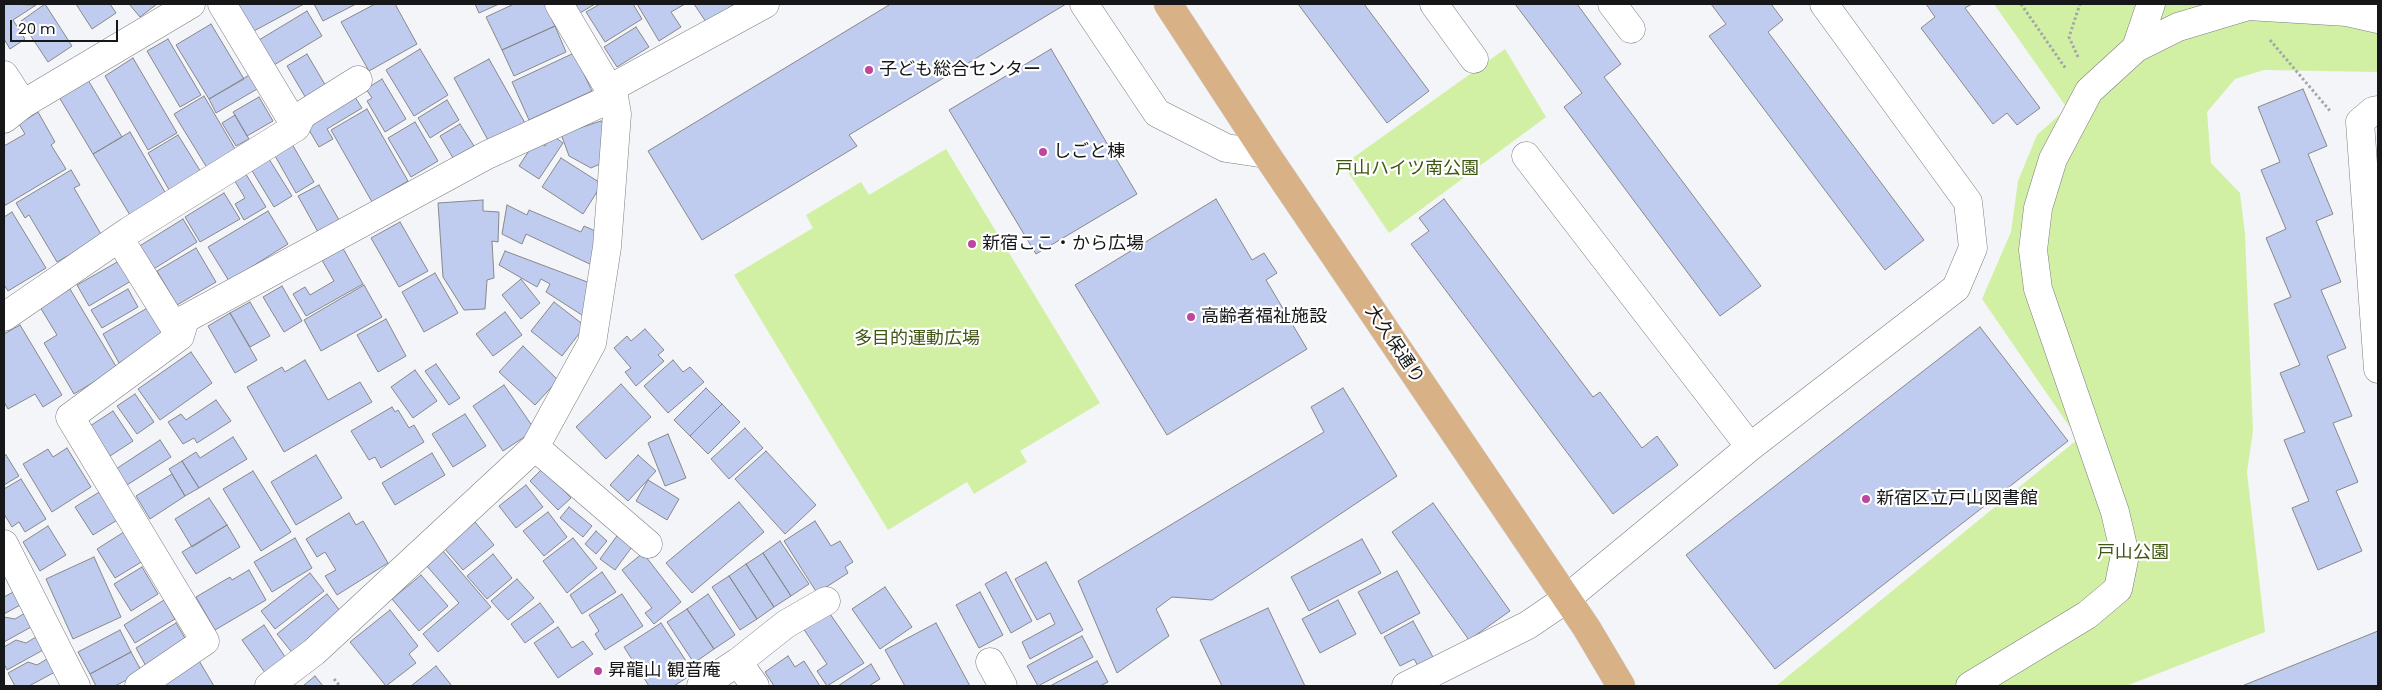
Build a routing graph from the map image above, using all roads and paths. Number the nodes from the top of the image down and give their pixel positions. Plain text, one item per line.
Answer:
1 (191, 4) edge
2 (222, 4) edge
3 (559, 4) edge
4 (765, 4) edge
5 (1084, 4) edge
6 (1168, 4) edge
7 (1434, 4) edge
8 (1612, 4) edge
9 (1824, 4) edge
10 (2021, 4) edge
11 (2080, 4) edge
12 (2151, 4) edge
13 (2248, 5) edge
14 (2378, 19) edge
15 (1631, 29) dead end
16 (2136, 48) junction
17 (1474, 59) dead end
18 (4, 74) edge
19 (358, 80) dead end
20 (2093, 88) junction
21 (611, 93) junction
22 (13, 112) edge
23 (2369, 116) edge
24 (296, 127) junction
25 (1266, 154) junction
26 (1526, 156) dead end
27 (119, 238) junction
28 (2376, 315) edge
29 (4, 317) edge
30 (180, 336) junction
31 (2378, 369) edge
32 (535, 447) junction
33 (1750, 447) junction
34 (4, 544) edge
35 (648, 544) dead end
36 (1566, 599) junction
37 (826, 601) dead end
38 (738, 662) junction
39 (990, 662) dead end
40 (76, 686) edge
41 (139, 686) edge
42 (270, 686) edge
43 (700, 686) edge
44 (755, 686) edge
45 (1003, 686) edge
46 (1406, 686) edge
47 (1621, 686) edge
48 (1970, 686) edge

1 - 22 street
2 - 24 street
3 - 21 street
4 - 21 street
5 - 25 street
6 - 25 main road, 大久保通り
7 - 17 street
8 - 15 street
9 - 33 street
10 - 20 path
11 - 20 path
12 - 16 street
13 - 14 street
13 - 16 street
13 - 23 path
16 - 20 street
18 - 22 street
19 - 24 street
20 - 48 street
21 - 30 street
21 - 32 street
23 - 28 street
24 - 27 street
25 - 36 main road, 大久保通り
26 - 33 street
27 - 29 street
27 - 30 street
28 - 31 street
30 - 41 street
32 - 35 street
32 - 42 street
33 - 36 street
34 - 40 street
36 - 46 street
36 - 47 main road, 大久保通り
37 - 38 street
38 - 43 street
38 - 44 street
39 - 45 street

